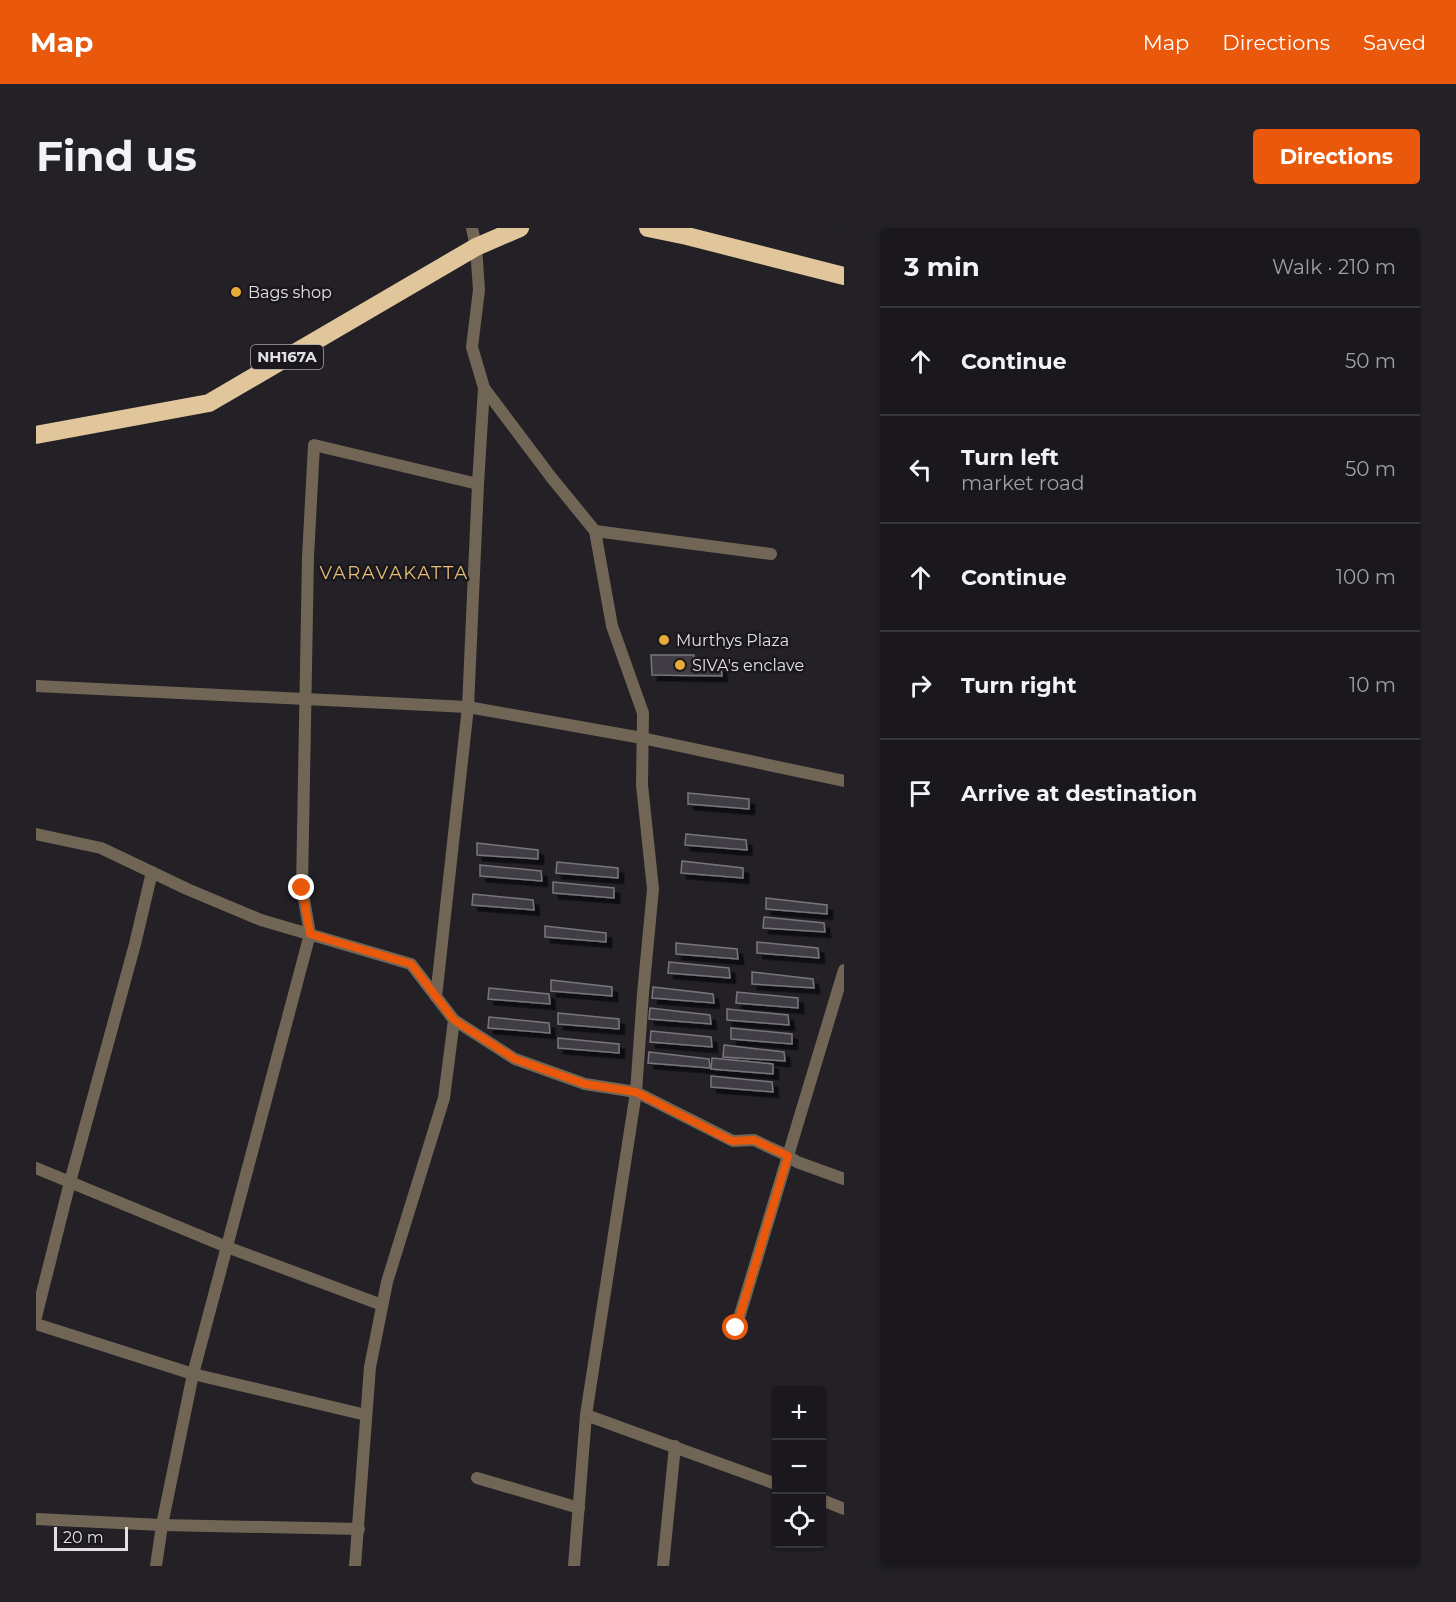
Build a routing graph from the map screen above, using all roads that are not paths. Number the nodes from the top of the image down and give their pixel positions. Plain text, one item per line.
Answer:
1 (472, 228) edge
2 (520, 228) edge
3 (648, 228) edge
4 (476, 247) junction
5 (844, 276) edge
6 (484, 388) junction
7 (36, 435) edge
8 (478, 484) junction
9 (595, 531) junction
10 (771, 554) dead end
11 (36, 686) edge
12 (306, 699) junction
13 (468, 707) junction
14 (642, 738) junction
15 (844, 781) edge
16 (36, 834) edge
17 (152, 872) junction
18 (310, 934) junction
19 (844, 970) edge
20 (436, 997) junction
21 (454, 1020) junction
22 (636, 1092) junction
23 (788, 1156) junction
24 (36, 1168) edge
25 (844, 1179) edge
26 (70, 1182) junction
27 (227, 1247) junction
28 (382, 1305) junction
29 (36, 1317) edge
30 (36, 1324) edge
31 (736, 1328) dead end
32 (193, 1374) junction
33 (366, 1415) junction
34 (586, 1415) junction
35 (675, 1446) junction
36 (477, 1478) dead end
37 (772, 1482) edge
38 (826, 1502) edge
39 (579, 1508) junction
40 (844, 1509) edge
41 (36, 1519) edge
42 (162, 1525) junction
43 (358, 1529) junction
44 (156, 1566) edge
45 (355, 1566) edge
46 (574, 1566) edge
47 (663, 1566) edge

1 - 4 street
2 - 4 highway, NH167A
3 - 5 highway
4 - 6 street
4 - 7 highway, NH167A
6 - 8 street
6 - 9 street
8 - 12 street
8 - 13 street
9 - 10 street
9 - 14 street
11 - 12 street
12 - 13 street
12 - 18 street
13 - 14 street
13 - 20 street
14 - 15 street
14 - 22 street
16 - 17 street
17 - 18 street
17 - 26 street
18 - 20 street
18 - 27 street
19 - 23 street
20 - 21 street
21 - 22 street
21 - 28 street
22 - 23 street
22 - 34 street
23 - 25 street
23 - 31 street
24 - 26 street
26 - 27 street
26 - 29 street
27 - 28 street
27 - 32 street
28 - 33 street
30 - 32 street
32 - 33 street
32 - 42 street
33 - 43 street
34 - 35 street
34 - 39 street
35 - 37 street
35 - 47 street
36 - 39 street
38 - 40 street
39 - 46 street
41 - 42 street
42 - 43 street
42 - 44 street
43 - 45 street

